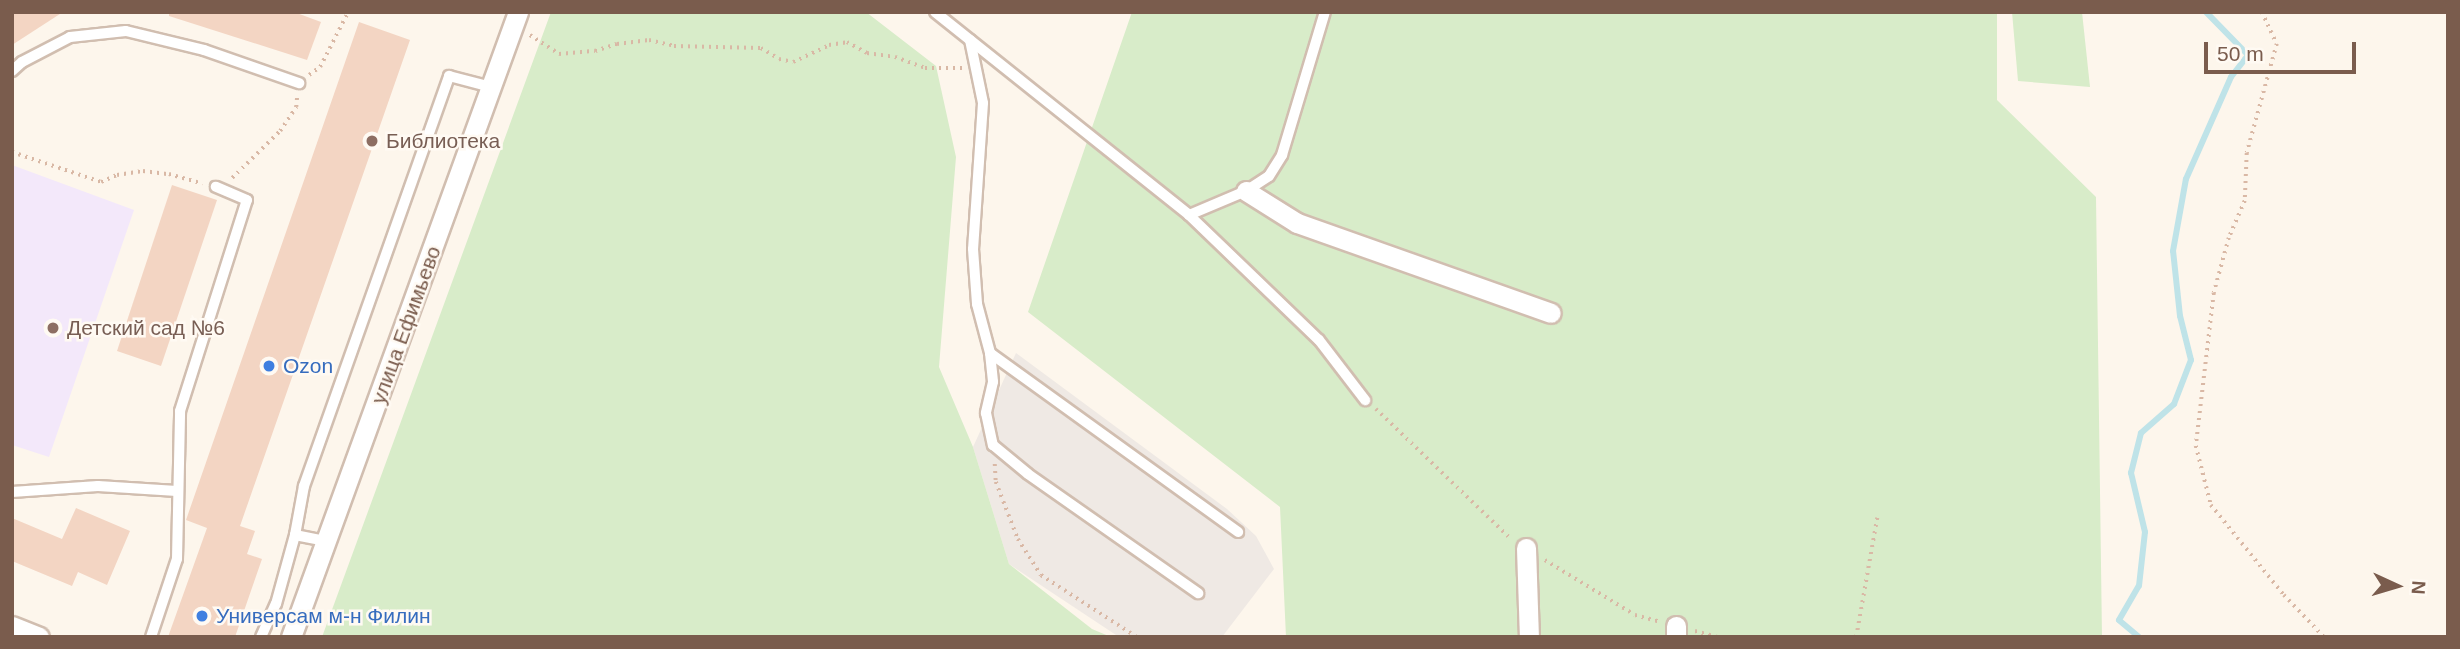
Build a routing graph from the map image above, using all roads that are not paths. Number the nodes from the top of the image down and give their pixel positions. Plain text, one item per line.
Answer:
1 (934, 12) edge
2 (1325, 12) edge
3 (516, 19) edge
4 (970, 40) junction
5 (12, 71) edge
6 (299, 83) road end
7 (491, 87) junction
8 (216, 187) road end
9 (1246, 191) junction
10 (1189, 215) junction
11 (1550, 313) dead end
12 (990, 353) junction
13 (1365, 400) dead end
14 (177, 491) junction
15 (12, 492) edge
16 (1238, 532) dead end
17 (295, 535) junction
18 (328, 541) junction
19 (1526, 548) dead end
20 (1198, 593) dead end
21 (12, 626) edge
22 (39, 637) edge
23 (150, 637) edge
24 (261, 637) edge
25 (291, 637) edge
26 (1529, 637) edge

1 - 4 lane
2 - 9 lane
3 - 7 street, улица Ефимьево
4 - 10 lane
4 - 12 lane
5 - 6 lane
7 - 17 lane
7 - 18 street, улица Ефимьево
8 - 14 lane
9 - 10 lane
9 - 11 street
10 - 13 lane
12 - 16 lane
12 - 20 lane
14 - 15 lane
14 - 23 lane
17 - 18 lane
17 - 24 lane
18 - 25 street, улица Ефимьево
19 - 26 street
21 - 22 street

